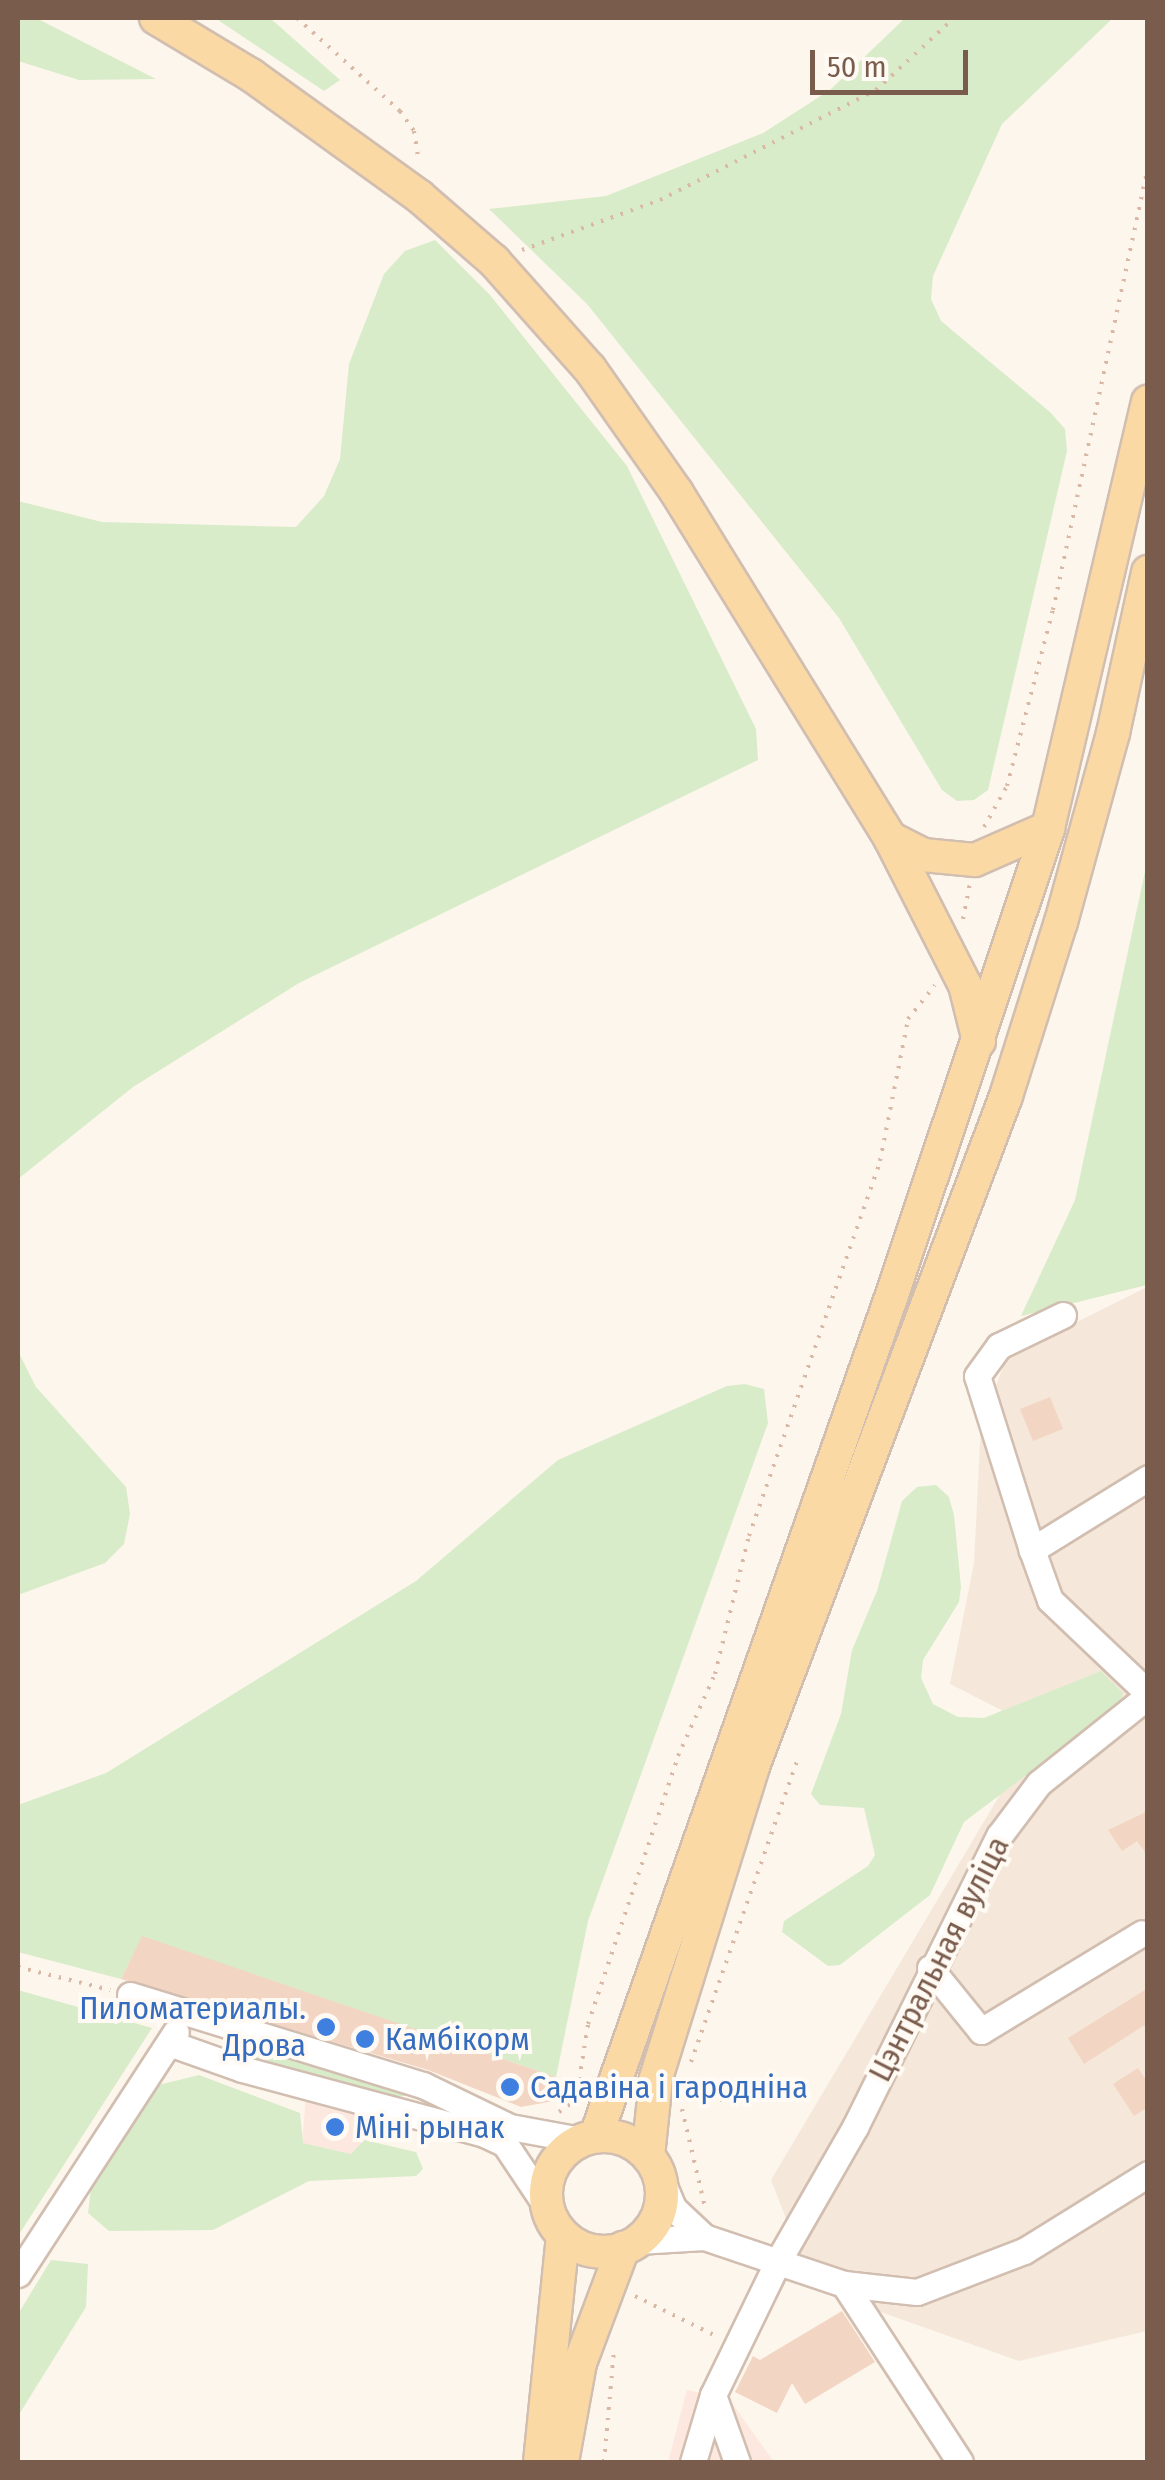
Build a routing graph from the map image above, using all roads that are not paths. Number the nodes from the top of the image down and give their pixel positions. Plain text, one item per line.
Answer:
1 (156, 18) edge
2 (1148, 402) edge
3 (1148, 572) edge
4 (1048, 828) junction
5 (890, 838) junction
6 (979, 1042) junction
7 (1063, 1315) dead end
8 (1148, 1478) edge
9 (1032, 1550) junction
10 (1148, 1694) edge
11 (1142, 1933) dead end
12 (930, 1968) junction
13 (130, 1996) road end
14 (187, 2015) junction
15 (169, 2042) junction
16 (588, 2138) junction
17 (653, 2164) junction
18 (1148, 2174) edge
19 (555, 2221) junction
20 (704, 2237) junction
21 (631, 2245) junction
22 (778, 2261) junction
23 (18, 2274) edge
24 (844, 2284) junction
25 (713, 2395) junction
26 (540, 2462) edge
27 (562, 2462) edge
28 (693, 2462) edge
29 (737, 2462) edge
30 (960, 2462) edge

1 - 5 main road
2 - 4 main road
3 - 17 main road
4 - 5 main road
4 - 6 main road
5 - 6 main road
6 - 16 main road
7 - 9 street
8 - 9 street
9 - 10 street
10 - 12 street, Цэнтральная вуліца
11 - 12 street
12 - 22 street, Цэнтральная вуліца
13 - 14 street
14 - 15 street
14 - 16 street
15 - 19 street
15 - 23 street
16 - 17 main road
16 - 19 main road
17 - 20 street
17 - 21 main road
18 - 24 street
19 - 21 main road
19 - 26 main road
20 - 21 street
20 - 22 street
21 - 27 main road
22 - 24 street
22 - 25 street, Цэнтральная вуліца
24 - 30 street
25 - 28 street, Цэнтральная вуліца
25 - 29 street

